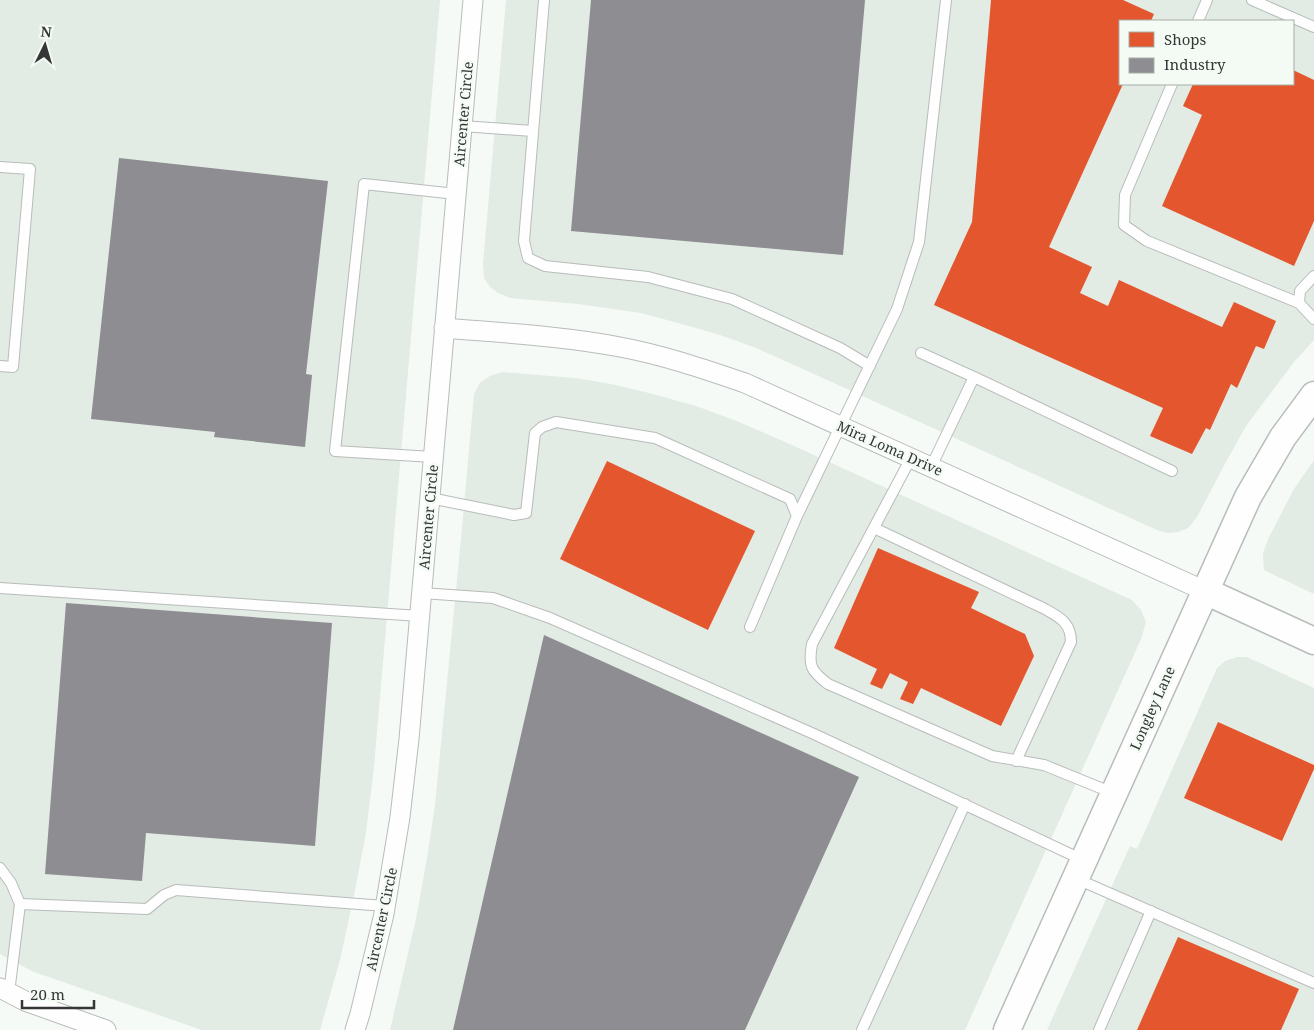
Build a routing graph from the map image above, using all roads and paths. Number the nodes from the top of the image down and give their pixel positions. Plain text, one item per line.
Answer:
1 (473, 0) edge
2 (544, 0) edge
3 (946, 0) edge
4 (1207, 0) edge
5 (1252, 0) edge
6 (1198, 20) edge
7 (1314, 27) edge
8 (1172, 85) edge
9 (462, 126) junction
10 (533, 132) junction
11 (0, 167) edge
12 (456, 194) junction
13 (1314, 276) edge
14 (1299, 303) junction
15 (1314, 319) edge
16 (444, 328) junction
17 (921, 353) dead end
18 (0, 366) edge
19 (870, 366) junction
20 (974, 377) junction
21 (1314, 395) edge
22 (841, 426) junction
23 (433, 457) junction
24 (911, 458) junction
25 (931, 467) junction
26 (1172, 471) dead end
27 (430, 498) junction
28 (796, 516) junction
29 (874, 528) junction
30 (0, 588) edge
31 (1204, 591) junction
32 (422, 593) junction
33 (420, 616) junction
34 (750, 627) dead end
35 (1314, 641) edge
36 (1016, 761) junction
37 (1113, 793) junction
38 (965, 804) junction
39 (0, 868) edge
40 (1079, 869) junction
41 (20, 904) junction
42 (385, 906) junction
43 (1151, 912) junction
44 (1314, 983) edge
45 (5, 990) edge
46 (106, 1030) edge
47 (355, 1030) edge
48 (862, 1030) edge
49 (1007, 1030) edge
50 (1099, 1030) edge

1 - 9 street, Aircenter Circle
2 - 10 lane
3 - 19 lane
4 - 6 lane
5 - 7 lane
8 - 14 lane
9 - 10 lane
9 - 12 street, Aircenter Circle
10 - 19 lane
11 - 18 lane
12 - 16 street, Aircenter Circle
12 - 23 lane
13 - 14 lane
14 - 15 lane
16 - 22 street, Mira Loma Drive
16 - 23 street, Aircenter Circle
17 - 20 lane
19 - 22 lane
20 - 25 lane
20 - 26 lane
21 - 31 main road, Longley Lane
22 - 24 street, Mira Loma Drive
22 - 28 lane
23 - 27 street, Aircenter Circle
24 - 25 street, Mira Loma Drive
24 - 29 lane
25 - 31 street, Mira Loma Drive
27 - 28 lane
27 - 32 street, Aircenter Circle
28 - 34 lane
29 - 36 lane
29 - 36 lane
30 - 33 lane
31 - 35 main road, Mira Loma Drive
31 - 37 main road, Longley Lane
32 - 33 street, Aircenter Circle
32 - 38 lane
33 - 42 street, Aircenter Circle
36 - 37 lane
37 - 40 main road, Longley Lane
38 - 40 lane
38 - 48 lane
39 - 41 lane
40 - 43 lane
40 - 49 main road, Longley Lane
41 - 42 lane
41 - 45 lane
42 - 47 street, Aircenter Circle
43 - 44 lane
43 - 50 lane
45 - 46 street

